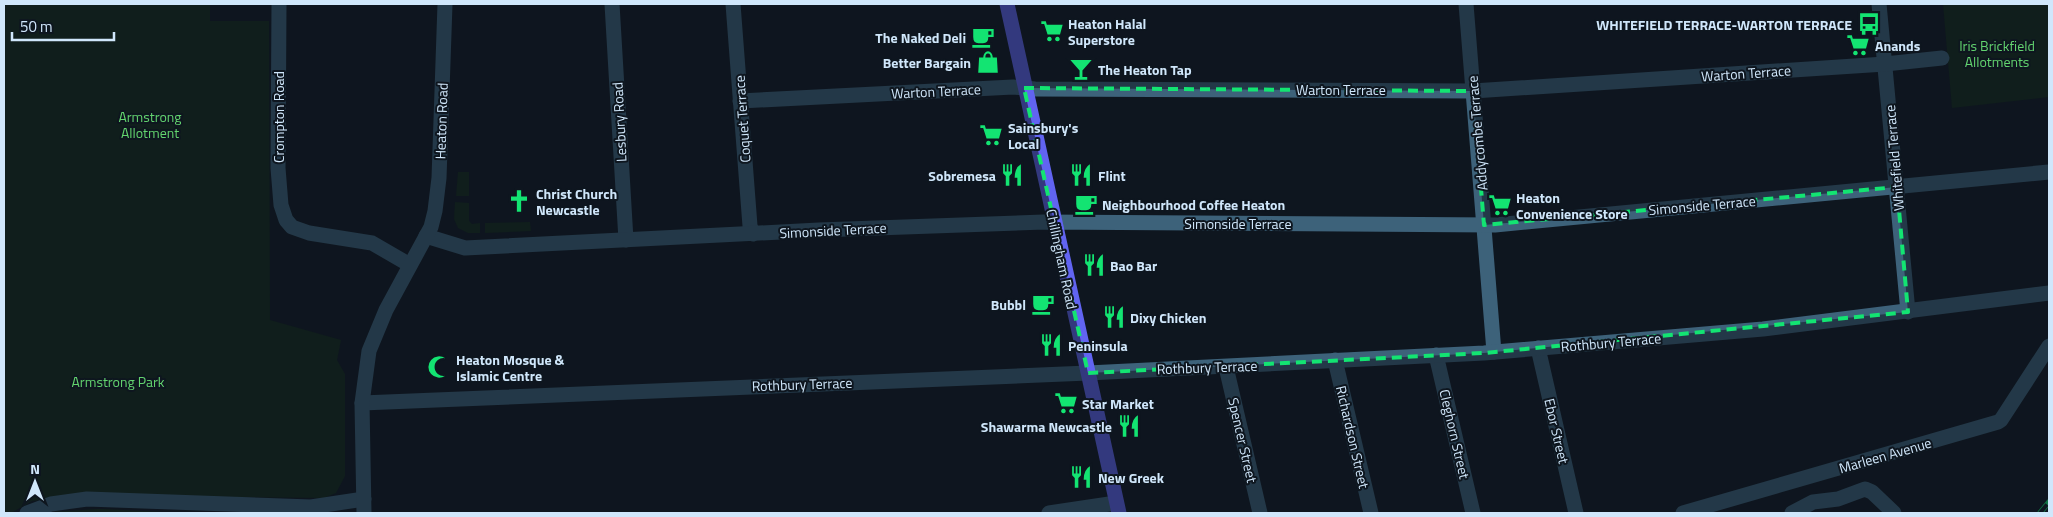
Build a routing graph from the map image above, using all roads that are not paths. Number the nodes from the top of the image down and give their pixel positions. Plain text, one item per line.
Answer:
1 (279, 4) edge
2 (445, 4) edge
3 (612, 4) edge
4 (733, 4) edge
5 (1007, 4) edge
6 (1466, 4) edge
7 (1879, 4) edge
8 (1942, 58) dead end
9 (1885, 64) junction
10 (1024, 88) junction
11 (1473, 90) junction
12 (740, 101) junction
13 (2049, 172) edge
14 (1897, 187) junction
15 (1055, 223) junction
16 (1484, 224) junction
17 (752, 234) junction
18 (426, 236) junction
19 (626, 240) junction
20 (410, 264) junction
21 (2049, 292) edge
22 (1908, 312) junction
23 (2049, 346) edge
24 (1538, 348) junction
25 (1494, 352) junction
26 (1436, 355) junction
27 (1335, 360) junction
28 (1226, 366) junction
29 (1088, 373) junction
30 (362, 403) junction
31 (364, 506) edge
32 (1118, 508) edge
33 (26, 513) edge
34 (1049, 513) edge
35 (1260, 513) edge
36 (1371, 513) edge
37 (1473, 513) edge
38 (1576, 513) edge
39 (1683, 513) edge
40 (1792, 513) edge
41 (1894, 513) edge

1 - 20 street, Crompton Road
2 - 18 street, Heaton Road
3 - 19 street, Lesbury Road
4 - 12 street, Coquet Terrace
5 - 10 main road, Chillingham Road
6 - 11 street, Addycombe Terrace
7 - 9 street, Whitefield Terrace
8 - 9 street, Warton Terrace
9 - 11 street, Warton Terrace
9 - 14 street, Whitefield Terrace
10 - 11 street, Warton Terrace
10 - 12 street, Warton Terrace
10 - 15 main road, Chillingham Road
11 - 16 street, Addycombe Terrace
12 - 17 street, Coquet Terrace
13 - 14 street, Simonside Terrace
14 - 16 street, Simonside Terrace
14 - 22 street, Whitefield Terrace
15 - 16 street, Simonside Terrace
15 - 17 street, Simonside Terrace
15 - 29 main road, Chillingham Road
16 - 25 street, Addycombe Terrace
17 - 19 street, Simonside Terrace
18 - 19 street, Simonside Terrace
18 - 20 street, Heaton Road
20 - 30 street, Heaton Road
21 - 22 street, Rothbury Terrace
22 - 24 street, Rothbury Terrace
23 - 39 street, Marleen Avenue
24 - 25 street, Rothbury Terrace
24 - 38 street, Ebor Street
25 - 26 street, Rothbury Terrace
26 - 27 street, Rothbury Terrace
26 - 37 street, Cleghorn Street
27 - 28 street, Rothbury Terrace
27 - 36 street, Richardson Street
28 - 29 street, Rothbury Terrace
28 - 35 street, Spencer Street
29 - 30 street, Rothbury Terrace
29 - 32 main road, Chillingham Road
30 - 31 street, Heaton Road
31 - 33 street
32 - 34 street
40 - 41 street

